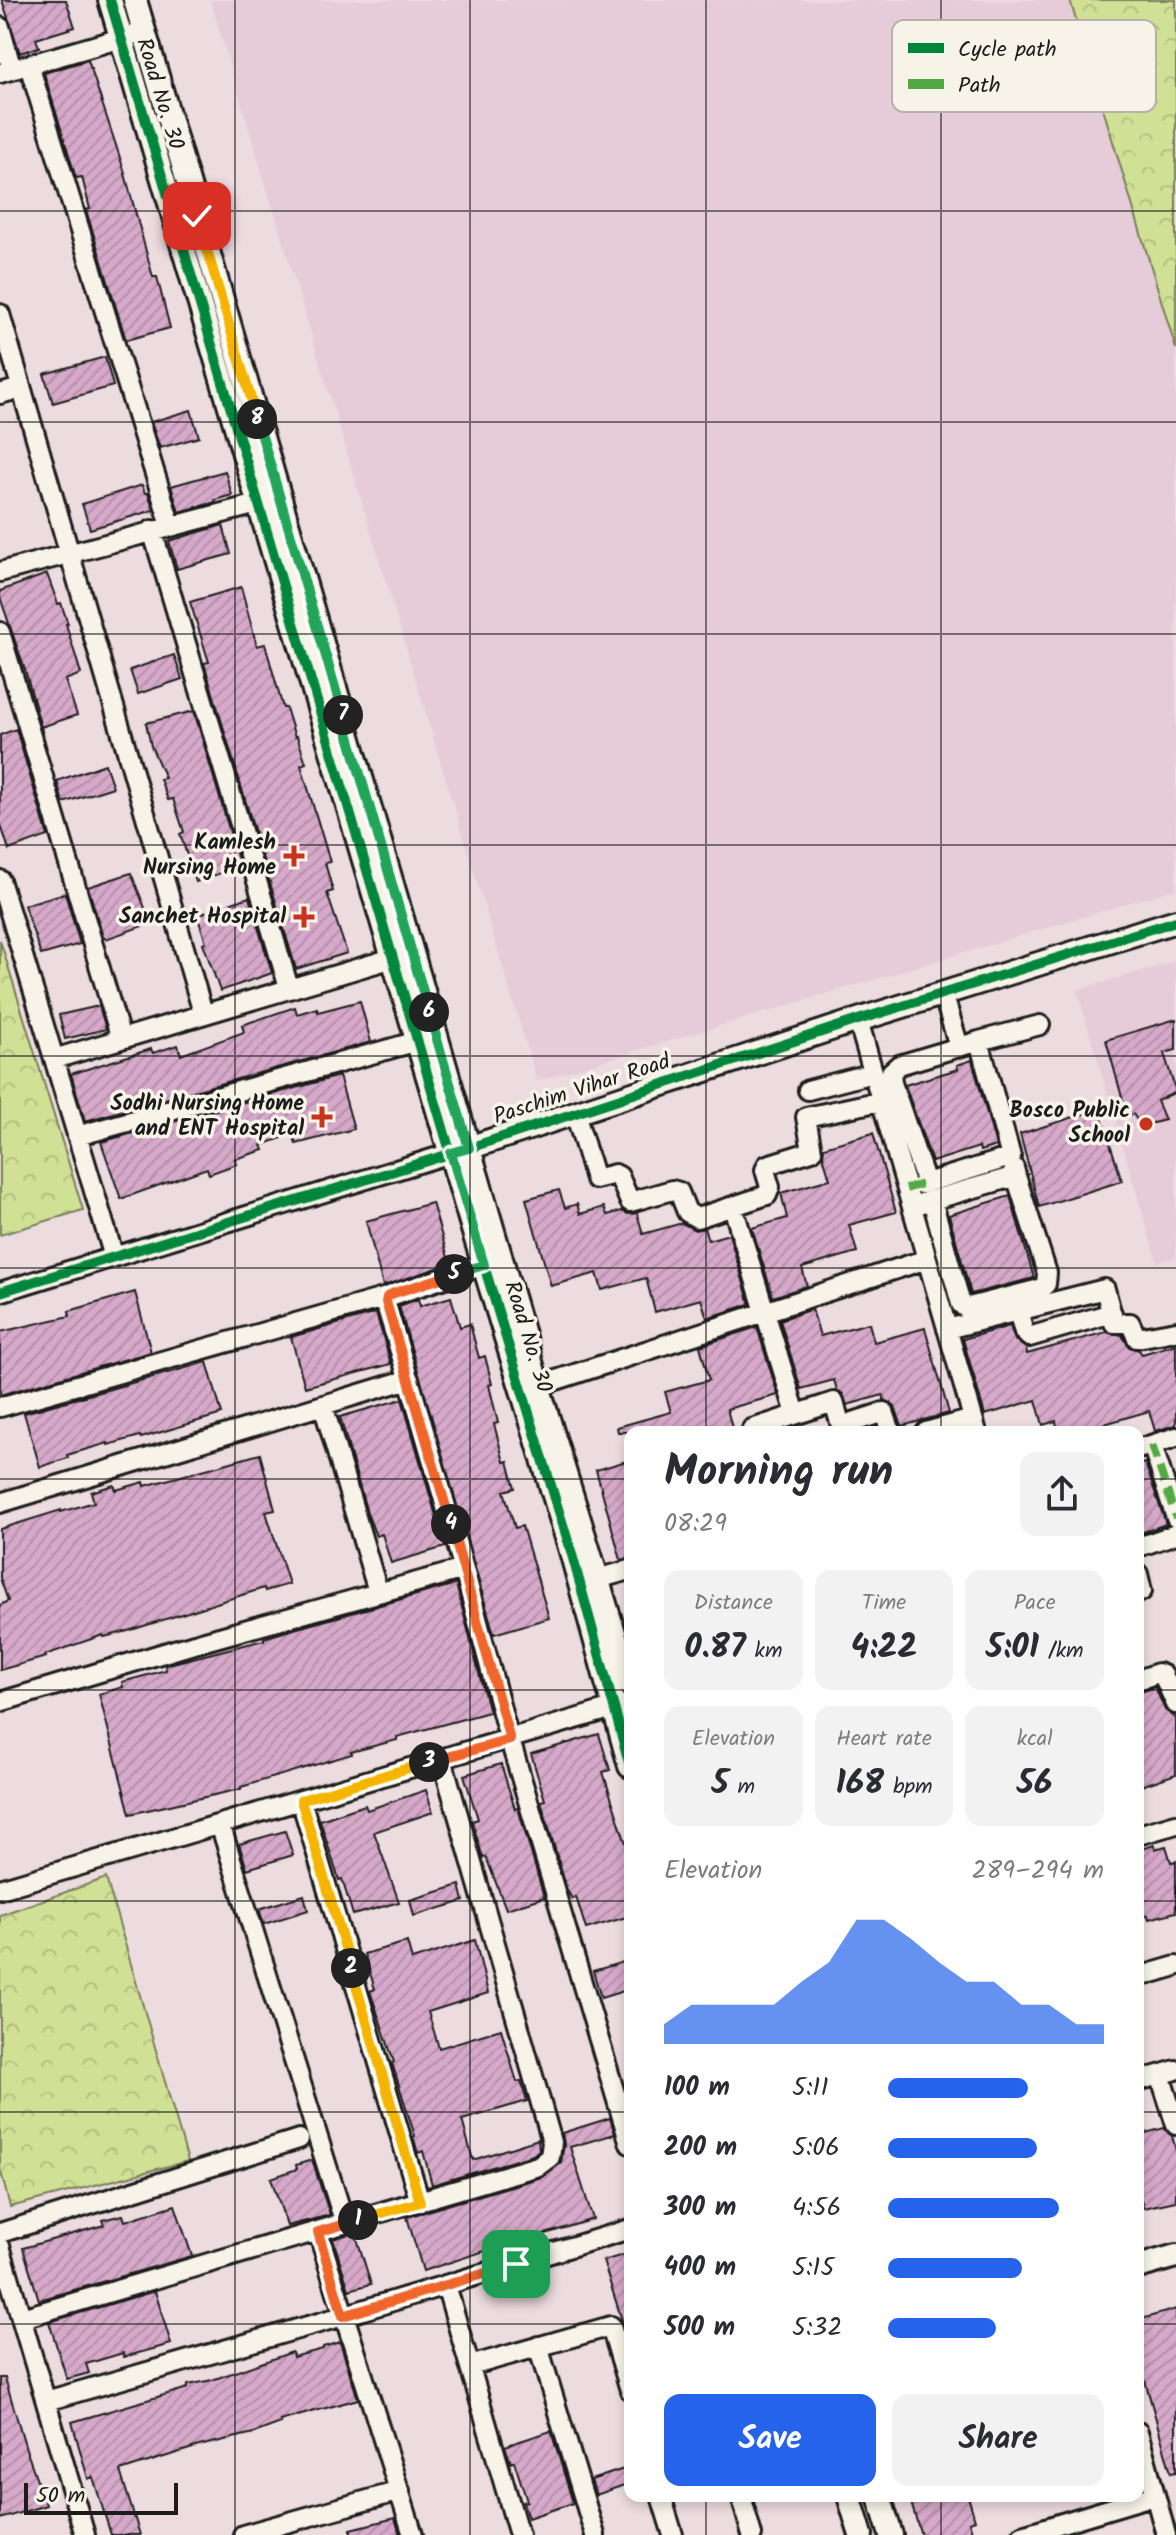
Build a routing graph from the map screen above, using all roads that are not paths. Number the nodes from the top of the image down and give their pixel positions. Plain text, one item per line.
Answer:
1 (110, 0) edge
2 (135, 0) edge
3 (0, 27) edge
4 (144, 32) junction
5 (122, 38) junction
6 (14, 69) edge
7 (214, 311) junction
8 (0, 314) edge
9 (21, 388) junction
10 (0, 394) edge
11 (270, 500) junction
12 (171, 526) junction
13 (152, 530) junction
14 (68, 553) junction
15 (0, 572) edge
16 (0, 632) edge
17 (0, 880) edge
18 (1176, 921) edge
19 (393, 958) junction
20 (289, 988) junction
21 (943, 993) junction
22 (203, 1013) junction
23 (858, 1020) junction
24 (1040, 1025) dead end
25 (121, 1039) junction
26 (418, 1041) junction
27 (979, 1041) junction
28 (959, 1047) junction
29 (54, 1059) junction
30 (873, 1073) junction
31 (808, 1090) dead end
32 (881, 1101) junction
33 (575, 1113) junction
34 (77, 1136) junction
35 (460, 1151) junction
36 (1011, 1157) junction
37 (1016, 1176) junction
38 (927, 1189) junction
39 (911, 1206) junction
40 (733, 1207) junction
41 (114, 1257) junction
42 (927, 1259) junction
43 (484, 1265) junction
44 (0, 1292) edge
45 (387, 1297) junction
46 (1018, 1311) junction
47 (764, 1312) junction
48 (1112, 1313) junction
49 (947, 1329) junction
50 (1176, 1331) edge
51 (408, 1378) junction
52 (538, 1386) junction
53 (323, 1405) junction
54 (0, 1407) edge
55 (796, 1414) junction
56 (975, 1425) edge
57 (761, 1426) edge
58 (841, 1426) edge
59 (841, 1426) edge
60 (889, 1426) edge
61 (1176, 1437) edge
62 (1145, 1447) edge
63 (0, 1503) edge
64 (1176, 1518) edge
65 (1176, 1534) edge
66 (1144, 1545) edge
67 (464, 1569) junction
68 (624, 1572) edge
69 (597, 1579) junction
70 (378, 1592) junction
71 (624, 1666) edge
72 (1144, 1678) edge
73 (0, 1702) edge
74 (1176, 1704) edge
75 (622, 1706) edge
76 (510, 1740) junction
77 (442, 1759) junction
78 (301, 1800) junction
79 (220, 1824) junction
80 (1176, 1824) edge
81 (1144, 1833) edge
82 (0, 1889) edge
83 (1176, 1966) edge
84 (1144, 1975) edge
85 (1168, 2072) edge
86 (1144, 2079) edge
87 (624, 2124) edge
88 (1176, 2125) edge
89 (299, 2139) dead end
90 (420, 2202) junction
91 (345, 2224) junction
92 (624, 2231) edge
93 (318, 2232) junction
94 (0, 2233) edge
95 (0, 2246) edge
96 (1176, 2256) edge
97 (1144, 2265) edge
98 (446, 2285) junction
99 (343, 2316) junction
100 (22, 2318) junction
101 (538, 2346) junction
102 (470, 2366) junction
103 (624, 2370) edge
104 (46, 2401) junction
105 (1144, 2454) edge
106 (400, 2491) junction
107 (1155, 2495) junction
108 (1144, 2498) edge
109 (663, 2502) edge
110 (743, 2502) edge
111 (851, 2502) edge
112 (881, 2502) edge
113 (1132, 2502) edge
114 (85, 2535) edge
115 (243, 2535) edge
116 (413, 2535) edge
117 (519, 2535) edge
118 (595, 2535) edge
119 (673, 2535) edge
120 (752, 2535) edge
121 (861, 2535) edge
122 (891, 2535) edge
123 (1022, 2535) edge
124 (1166, 2535) edge

1 - 5 street, Road No. 30
2 - 4 street, Road No. 30
3 - 6 street
4 - 5 street
4 - 7 street, Road No. 30
5 - 6 street
5 - 7 street, Road No. 30
6 - 12 street
7 - 11 street, Road No. 30
8 - 9 street
9 - 10 street
9 - 14 street
11 - 12 street
11 - 19 street, Road No. 30
11 - 35 street, Road No. 30
12 - 13 street
13 - 14 street
13 - 20 street
14 - 15 street
14 - 22 street
16 - 25 street
17 - 29 street
18 - 21 street, Paschim Vihar Road
19 - 20 street
19 - 26 street, Road No. 30
20 - 22 street
21 - 23 street, Paschim Vihar Road
21 - 28 street
22 - 25 street
23 - 30 street
23 - 33 street, Paschim Vihar Road
24 - 27 street
25 - 29 street
26 - 34 street
26 - 35 street, Road No. 30
27 - 28 street
27 - 36 street
28 - 38 street
29 - 34 street
30 - 31 street
30 - 32 street
32 - 39 street
32 - 40 street
33 - 35 street, Paschim Vihar Road
33 - 40 street
34 - 41 street
35 - 41 street, Paschim Vihar Road
35 - 43 street, Road No. 30
35 - 52 street, Road No. 30
36 - 37 street
36 - 38 street
37 - 38 street
37 - 38 street
38 - 39 street
39 - 42 street
40 - 47 street
41 - 44 street, Paschim Vihar Road
42 - 47 street
42 - 49 street
43 - 45 street
43 - 75 street, Road No. 30
45 - 51 street
45 - 54 street
46 - 48 street
46 - 48 street
46 - 49 street
47 - 52 street
47 - 55 street
48 - 50 street
49 - 56 street
51 - 53 street
51 - 67 street
52 - 69 street, Road No. 30
53 - 63 street
53 - 70 street
55 - 57 street
55 - 59 street
58 - 60 street
61 - 62 street
62 - 64 street
65 - 66 street
67 - 70 street
67 - 76 street
68 - 69 street
69 - 71 street, Road No. 30
70 - 73 street
72 - 74 street
75 - 76 street
76 - 77 street
76 - 87 street
77 - 78 street
77 - 90 street
78 - 79 street
78 - 90 street
79 - 82 street
79 - 91 street
80 - 81 street
83 - 84 street
85 - 86 street
85 - 88 street
89 - 94 street
90 - 91 street
91 - 93 street
92 - 98 street
93 - 99 street
93 - 100 street
95 - 100 street
96 - 97 street
98 - 99 street
98 - 102 street
99 - 104 street
99 - 106 street
100 - 104 street
101 - 102 street
101 - 103 street
101 - 118 street
102 - 117 street
104 - 114 street
105 - 107 street
106 - 115 street
106 - 116 street
107 - 108 street
107 - 124 street
109 - 119 street
110 - 120 street
111 - 121 street
112 - 122 street
113 - 123 street

